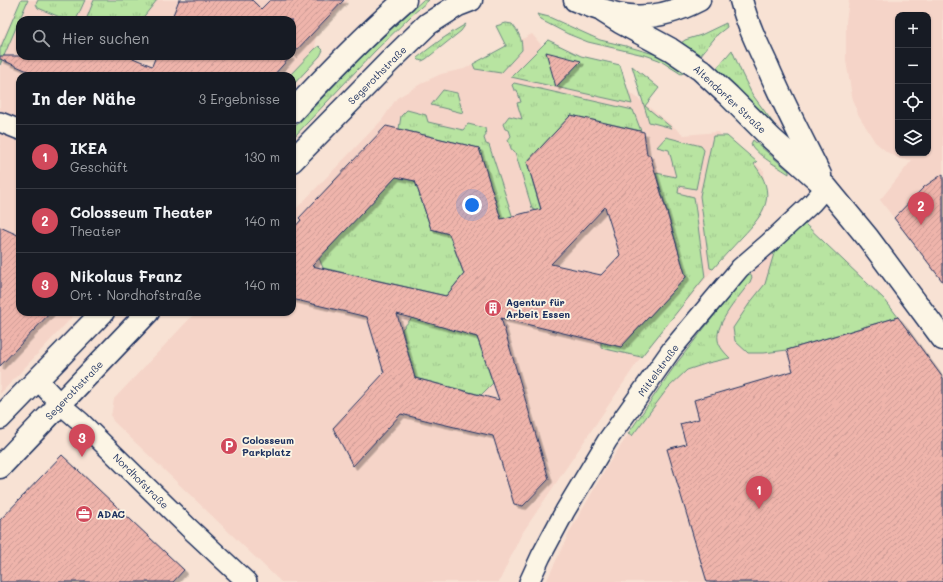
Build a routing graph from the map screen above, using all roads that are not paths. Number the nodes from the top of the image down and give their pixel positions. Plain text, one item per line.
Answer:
1 (405, 0) edge
2 (471, 0) edge
3 (575, 0) edge
4 (699, 0) edge
5 (741, 0) edge
6 (604, 12) junction
7 (296, 108) edge
8 (0, 122) edge
9 (16, 128) edge
10 (296, 157) edge
11 (826, 187) junction
12 (99, 316) edge
13 (144, 316) edge
14 (943, 339) edge
15 (37, 379) junction
16 (60, 404) junction
17 (0, 418) edge
18 (0, 468) edge
19 (247, 582) edge
20 (528, 582) edge

1 - 7 main road
2 - 10 main road, Segerothstraße
3 - 6 main road
4 - 6 main road
5 - 11 main road, Altendorfer Straße
6 - 11 main road, Altendorfer Straße
8 - 9 street
11 - 14 main road, Altendorfer Straße
11 - 20 street, Mittelstraße
12 - 15 main road
13 - 16 main road, Segerothstraße
15 - 16 street, Nordhofstraße
15 - 17 main road
16 - 18 main road, Segerothstraße
16 - 19 street, Nordhofstraße

